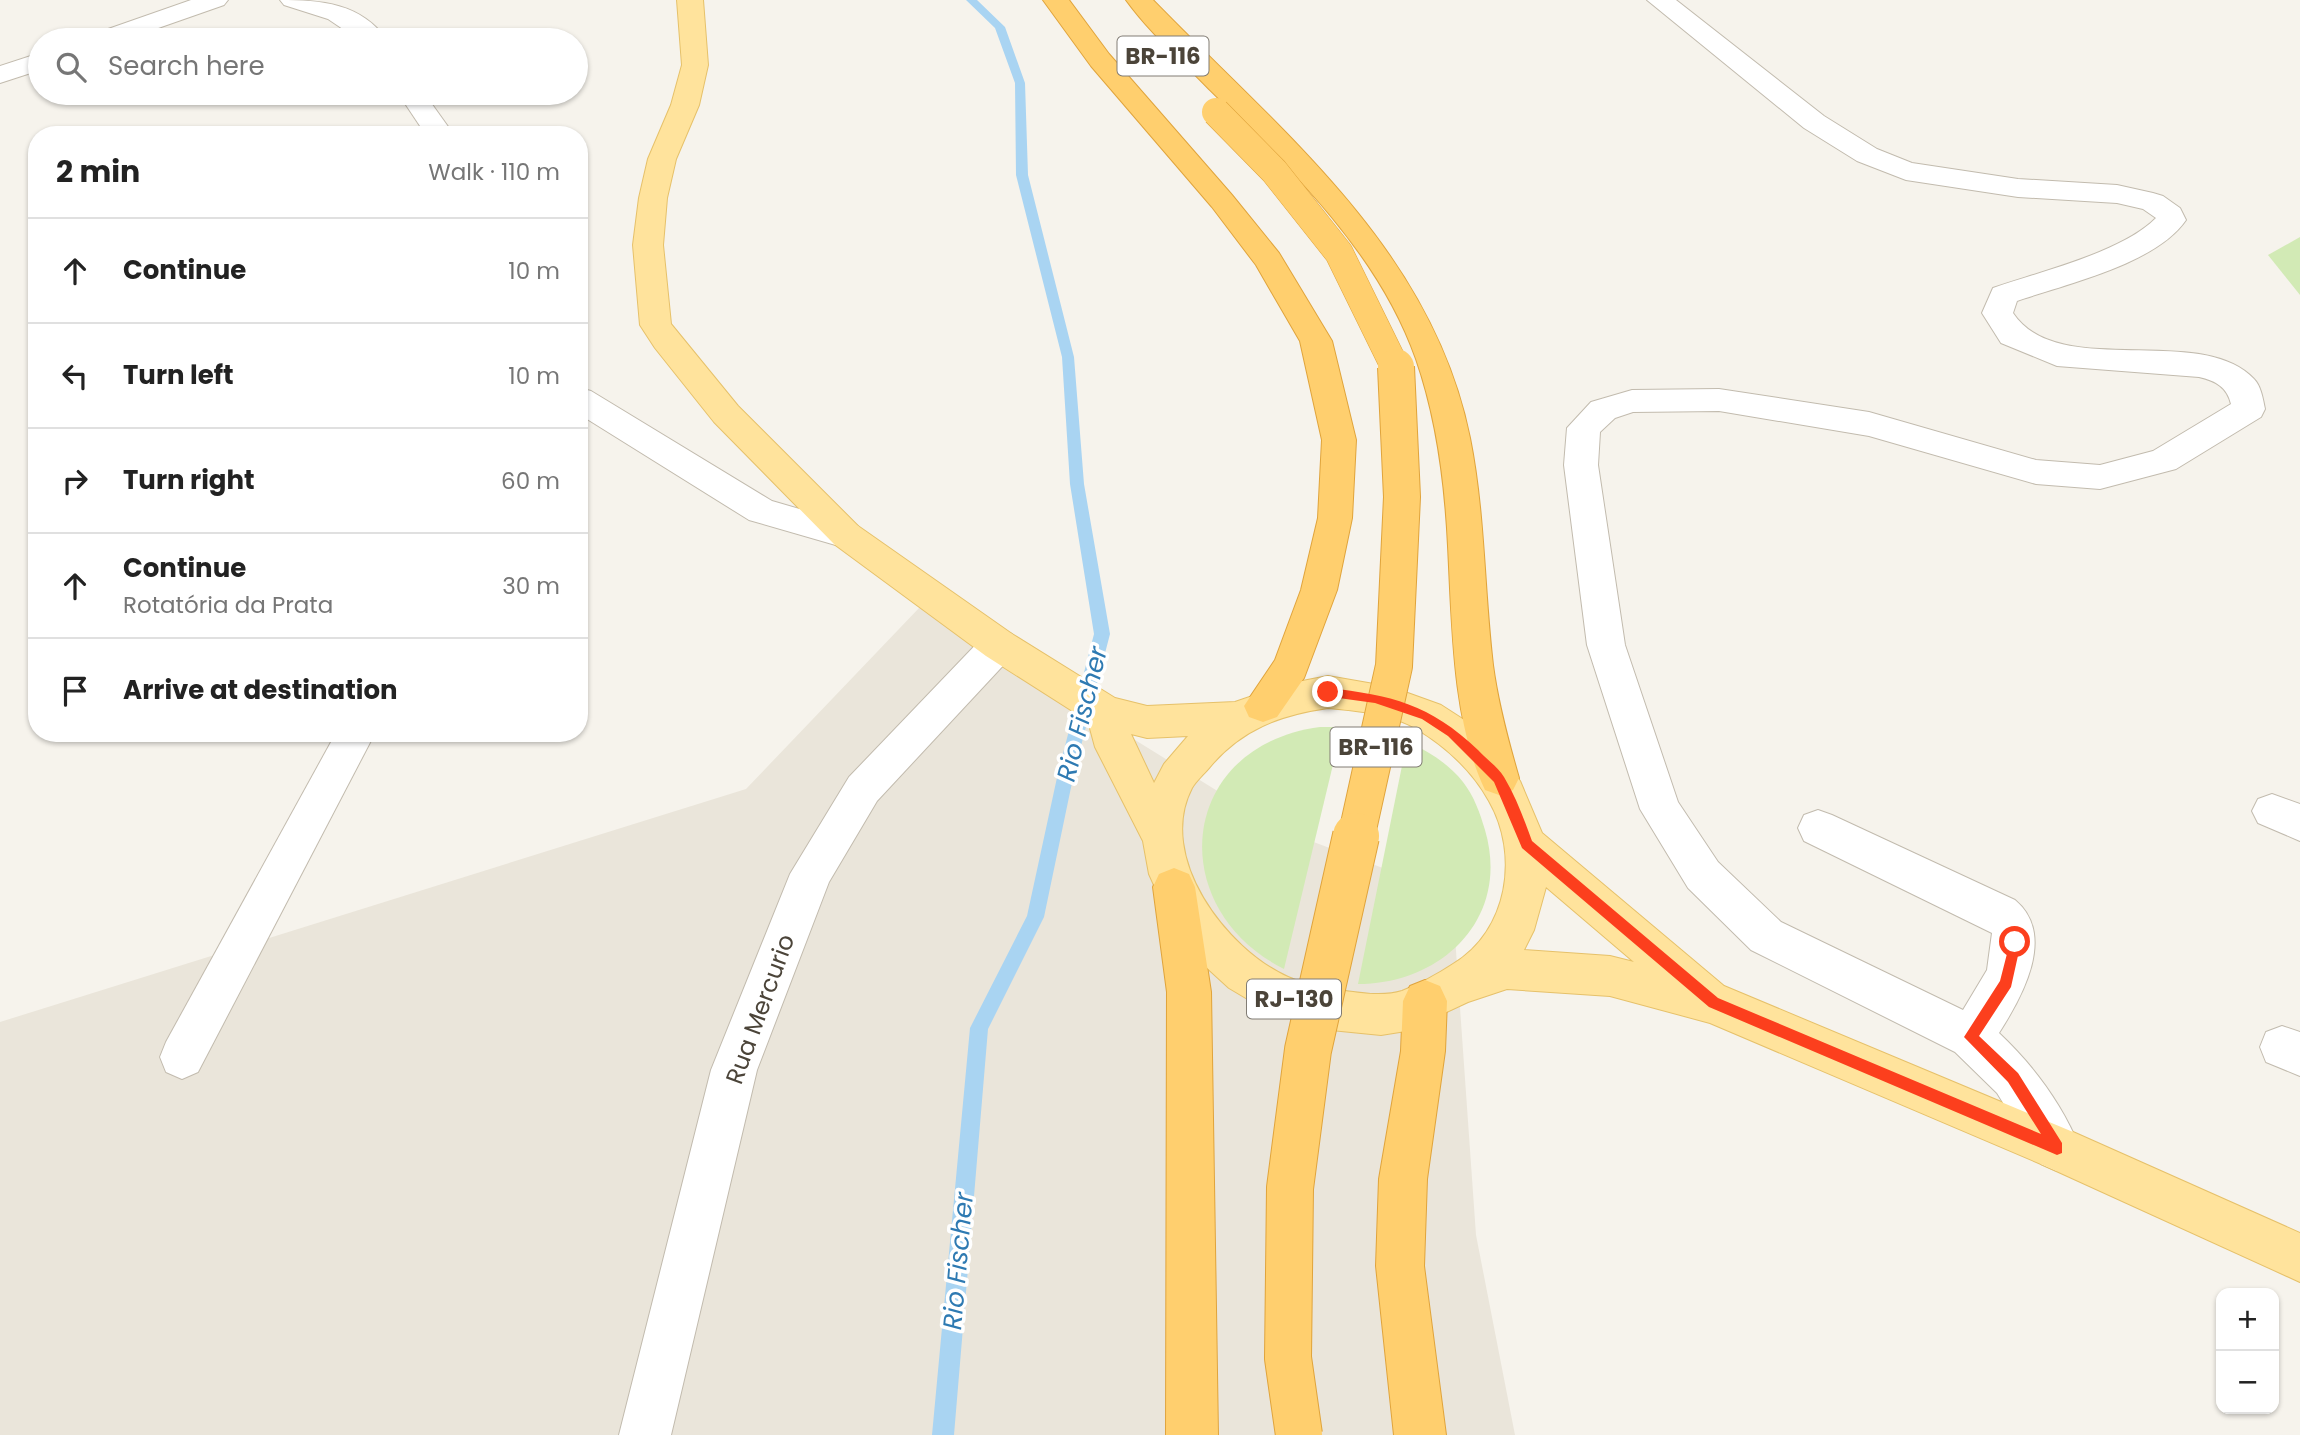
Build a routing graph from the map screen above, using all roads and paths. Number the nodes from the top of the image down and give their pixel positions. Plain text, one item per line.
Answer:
1 (215, 0) edge
2 (293, 0) edge
3 (690, 0) edge
4 (1056, 0) edge
5 (1660, 0) edge
6 (1129, 5) edge
7 (134, 28) edge
8 (361, 28) edge
9 (28, 65) edge
10 (0, 75) edge
11 (419, 105) edge
12 (434, 126) edge
13 (588, 405) edge
14 (846, 535) junction
15 (999, 645) junction
16 (1100, 709) junction
17 (1250, 712) junction
18 (351, 742) edge
19 (1499, 778) junction
20 (1818, 828) dead end
21 (1162, 838) junction
22 (1527, 845) junction
23 (1174, 887) junction
24 (1440, 993) junction
25 (1714, 1003) junction
26 (1971, 1037) junction
27 (182, 1057) dead end
28 (2057, 1148) junction
29 (2300, 1258) edge
30 (645, 1435) edge
31 (1192, 1435) edge
32 (1299, 1435) edge
33 (1420, 1435) edge

1 - 7 street
2 - 8 street
3 - 14 main road
4 - 17 highway
5 - 26 street
6 - 19 highway
6 - 32 highway, BR-116, bridge
9 - 10 street
11 - 12 street
13 - 14 street
14 - 15 main road
15 - 16 main road
15 - 30 street, Rua Mercurio
16 - 17 main road
16 - 21 main road
17 - 19 main road, RJ-130
17 - 21 main road, RJ-130
18 - 27 street
19 - 22 main road, RJ-130
20 - 26 street
21 - 23 main road, RJ-130
22 - 24 main road, RJ-130
22 - 25 main road, RJ-130
23 - 24 main road, RJ-130
23 - 31 highway
24 - 25 main road, RJ-130
24 - 33 highway
25 - 28 main road, RJ-130
26 - 28 street
28 - 29 main road, RJ-130

